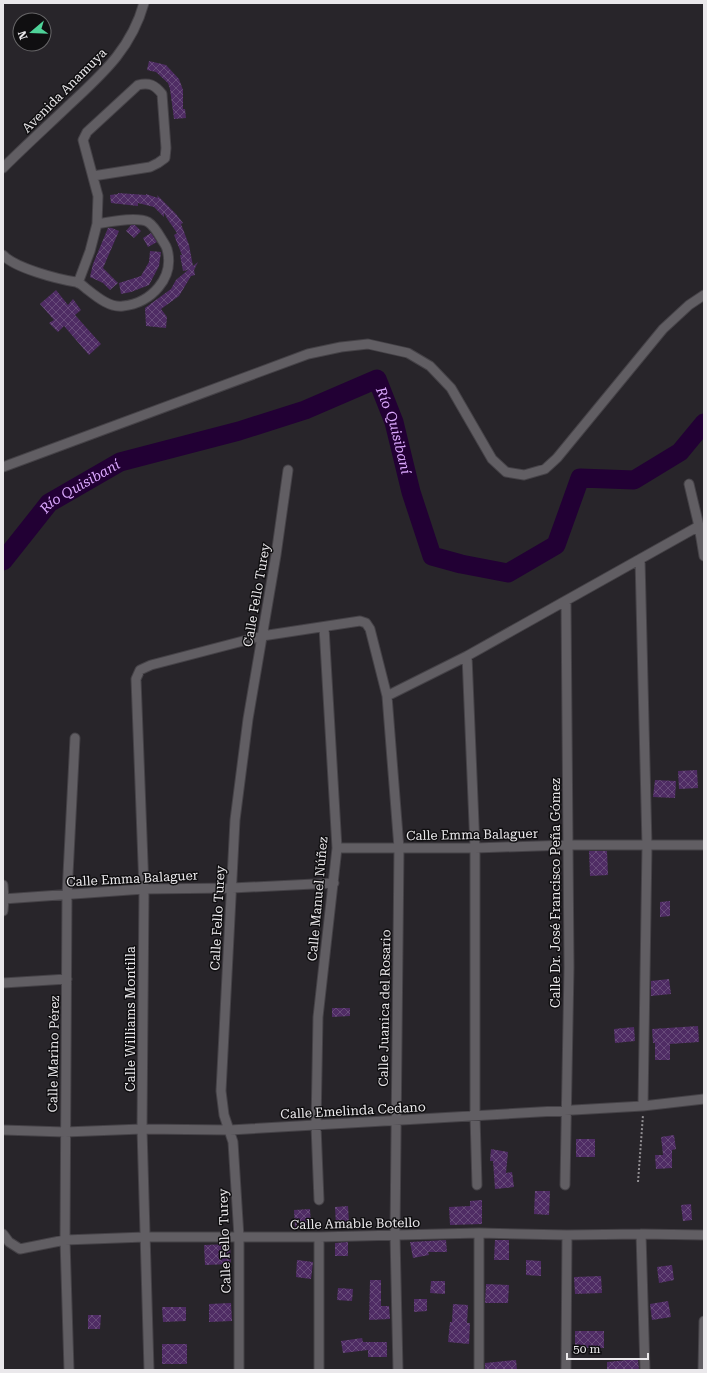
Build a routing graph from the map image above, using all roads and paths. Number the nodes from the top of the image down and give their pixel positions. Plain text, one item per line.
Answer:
1 (144, 3) edge
2 (3, 168) edge
3 (94, 176) junction
4 (97, 224) junction
5 (3, 254) edge
6 (78, 283) junction
7 (704, 295) edge
8 (3, 467) edge
9 (288, 470) dead end
10 (689, 484) dead end
11 (699, 526) junction
12 (704, 556) edge
13 (640, 559) junction
14 (566, 601) junction
15 (324, 627) junction
16 (262, 636) junction
17 (467, 656) junction
18 (387, 696) junction
19 (76, 738) dead end
20 (568, 845) junction
21 (704, 845) edge
22 (647, 846) junction
23 (337, 848) junction
24 (399, 848) junction
25 (475, 848) junction
26 (334, 883) junction
27 (3, 885) edge
28 (232, 888) junction
29 (144, 889) junction
30 (68, 894) junction
31 (4, 899) edge
32 (3, 911) edge
33 (67, 979) junction
34 (3, 983) edge
35 (704, 1099) edge
36 (644, 1106) junction
37 (566, 1111) junction
38 (475, 1116) junction
39 (396, 1120) junction
40 (316, 1126) junction
41 (142, 1128) junction
42 (3, 1130) edge
43 (230, 1130) junction
44 (65, 1132) junction
45 (638, 1182) dead end
46 (477, 1185) dead end
47 (566, 1185) dead end
48 (319, 1200) dead end
49 (479, 1233) junction
50 (641, 1234) junction
51 (395, 1235) junction
52 (567, 1235) junction
53 (704, 1235) edge
54 (145, 1237) junction
55 (239, 1237) junction
56 (319, 1237) junction
57 (6, 1238) edge
58 (65, 1240) junction
59 (704, 1321) edge
60 (69, 1370) edge
61 (149, 1370) edge
62 (239, 1370) edge
63 (319, 1370) edge
64 (398, 1370) edge
65 (479, 1370) edge
66 (566, 1370) edge
67 (645, 1370) edge
68 (703, 1370) edge

1 - 2 street, Avenida Anamuya
3 - 3 street
3 - 4 street
4 - 6 street
4 - 6 street
5 - 6 street
7 - 8 street
9 - 16 street, Calle Fello Turey
10 - 11 street
11 - 12 street
11 - 13 street
13 - 14 street
13 - 22 street
14 - 17 street
14 - 20 street, Calle Dr. José Francisco Peña Gómez
15 - 16 street
15 - 18 street, Calle Juanica del Rosario
15 - 23 street, Calle Manuel Núñez
16 - 28 street, Calle Fello Turey
16 - 29 street, Calle Williams Montilla
17 - 18 street
17 - 25 street
18 - 24 street, Calle Juanica del Rosario
19 - 30 street, Calle Marino Pérez
20 - 22 street, Calle Emma Balaguer
20 - 25 street, Calle Emma Balaguer
20 - 37 street, Calle Dr. José Francisco Peña Gómez
21 - 22 street, Calle Emma Balaguer
22 - 36 street
23 - 24 street, Calle Emma Balaguer
23 - 26 street, Calle Manuel Núñez
24 - 25 street, Calle Emma Balaguer
24 - 39 street, Calle Juanica del Rosario
25 - 38 street
26 - 28 street, Calle Emma Balaguer
26 - 40 street, Calle Manuel Núñez
27 - 31 street
28 - 29 street, Calle Emma Balaguer
28 - 43 street, Calle Fello Turey
29 - 30 street, Calle Emma Balaguer
29 - 41 street, Calle Williams Montilla
30 - 31 street, Calle Emma Balaguer
30 - 33 street, Calle Marino Pérez
31 - 32 street
33 - 34 street
33 - 44 street, Calle Marino Pérez
35 - 36 street, Calle Emelinda Cedano
36 - 37 street, Calle Emelinda Cedano
36 - 45 path
37 - 38 street, Calle Emelinda Cedano
37 - 47 street, Calle Dr. José Francisco Peña Gómez
38 - 39 street, Calle Emelinda Cedano
38 - 46 street
39 - 40 street, Calle Emelinda Cedano
39 - 51 street, Calle Juanica del Rosario
40 - 43 street, Calle Emelinda Cedano
40 - 48 street, Calle Manuel Núñez
41 - 43 street, Calle Emelinda Cedano
41 - 44 street, Calle Emelinda Cedano
41 - 54 street, Calle Williams Montilla
42 - 44 street, Calle Emelinda Cedano
43 - 55 street, Calle Fello Turey
44 - 58 street, Calle Marino Pérez
49 - 51 street, Calle Amable Botello
49 - 52 street, Calle Amable Botello
49 - 65 street
50 - 52 street, Calle Amable Botello
50 - 53 street, Calle Amable Botello
50 - 67 street
51 - 56 street, Calle Amable Botello
51 - 64 street, Calle Juanica del Rosario
52 - 66 street
54 - 55 street, Calle Amable Botello
54 - 58 street, Calle Amable Botello
54 - 61 street, Calle Williams Montilla
55 - 56 street, Calle Amable Botello
55 - 62 street, Calle Fello Turey
56 - 63 street
57 - 58 street, Calle Amable Botello
58 - 60 street, Calle Marino Pérez
59 - 68 street

